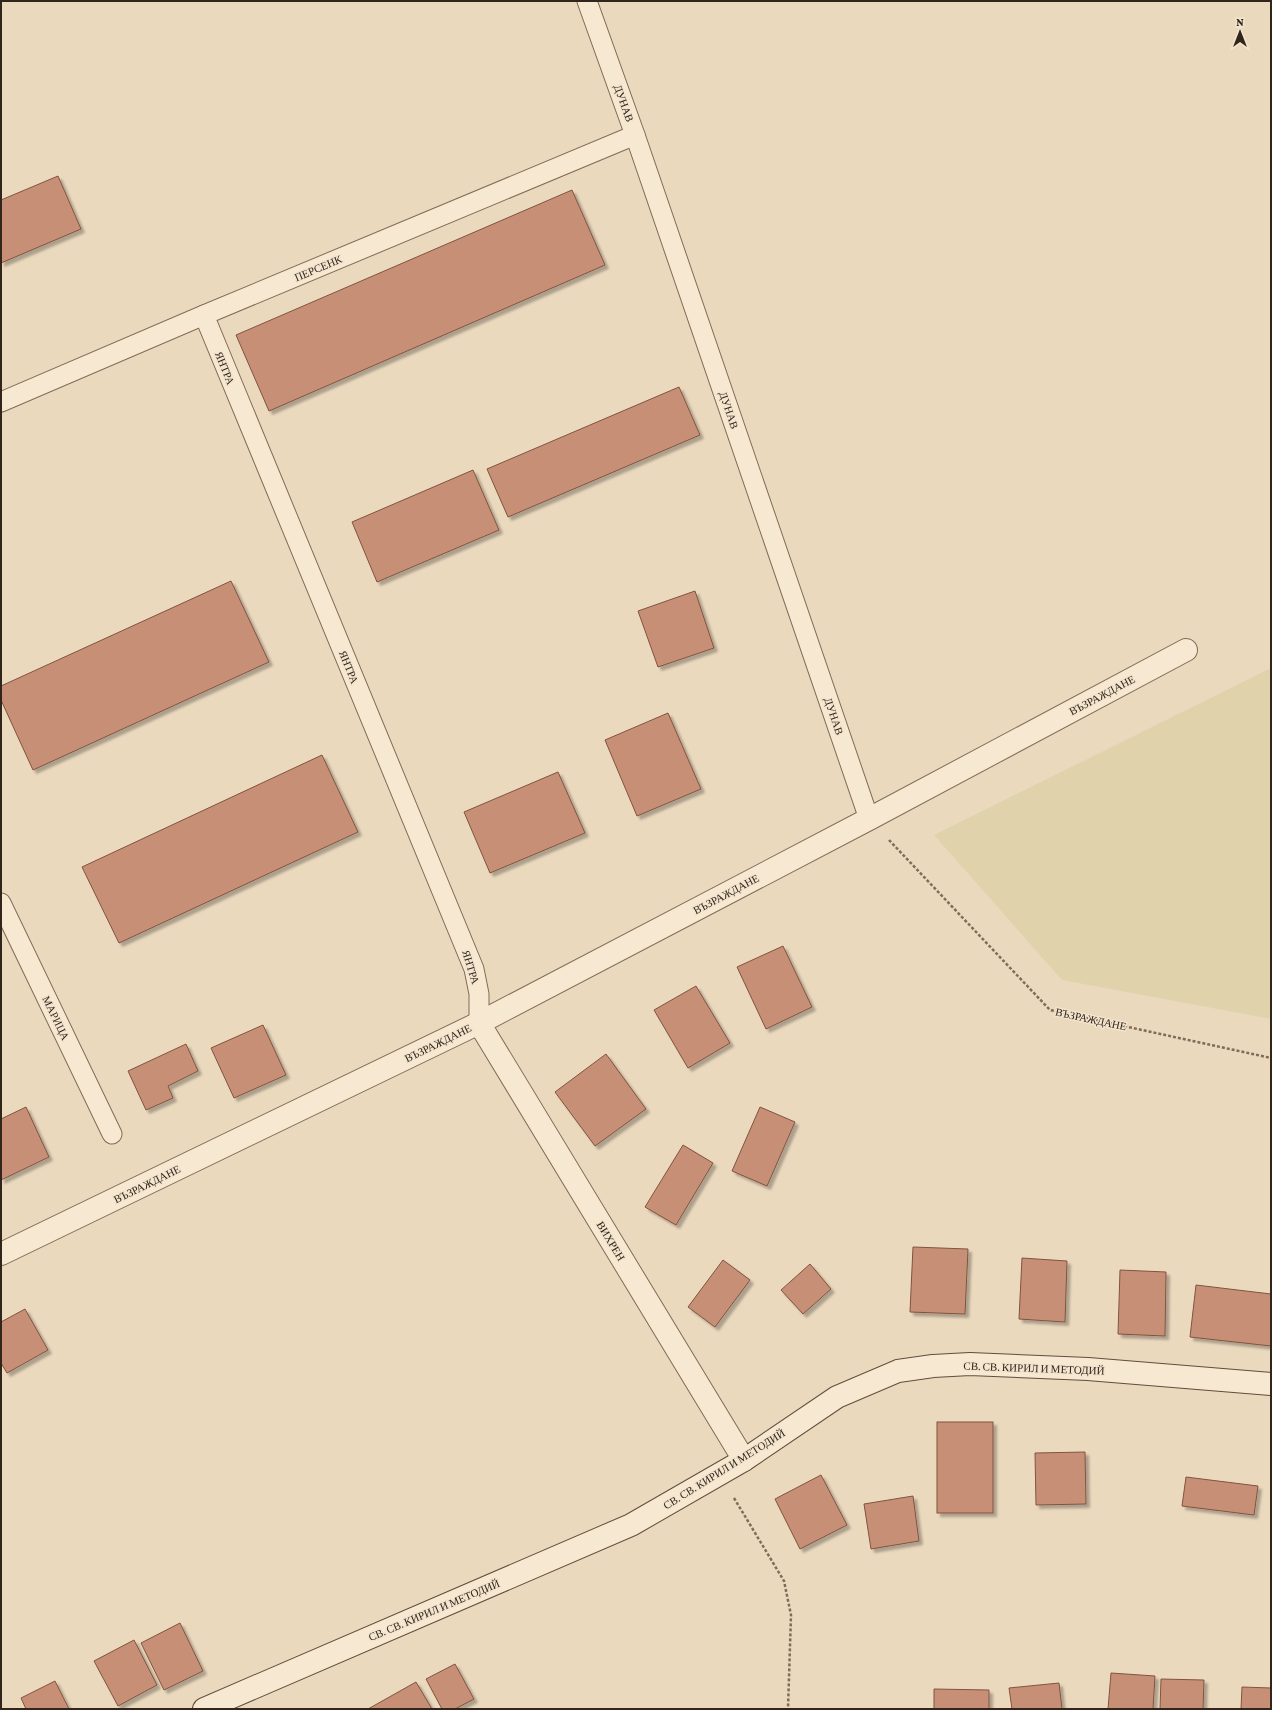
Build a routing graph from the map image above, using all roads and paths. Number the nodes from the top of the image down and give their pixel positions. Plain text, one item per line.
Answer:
1 (587, 1) edge
2 (635, 135) junction
3 (204, 315) junction
4 (1, 402) edge
5 (1186, 650) dead end
6 (869, 819) junction
7 (1, 903) edge
8 (479, 1023) junction
9 (1271, 1058) edge
10 (112, 1134) dead end
11 (1, 1254) edge
12 (1271, 1384) edge
13 (744, 1460) junction
14 (720, 1474) junction
15 (204, 1709) edge
16 (788, 1709) edge

1 - 2 lane, ДУНАВ
2 - 3 lane, ПЕРСЕНК
2 - 6 lane, ДУНАВ
3 - 4 lane, ПЕРСЕНК
3 - 8 lane, ЯНТРА
5 - 6 street, ВЪЗРАЖДАНЕ
6 - 8 street, ВЪЗРАЖДАНЕ
6 - 9 path, ВЪЗРАЖДАНЕ
7 - 10 lane, МАРИЦА
8 - 11 street, ВЪЗРАЖДАНЕ
8 - 13 street, ВИХРЕН
12 - 13 street, СВ. СВ. КИРИЛ И МЕТОДИЙ
13 - 14 street, СВ. СВ. КИРИЛ И МЕТОДИЙ
14 - 15 street, СВ. СВ. КИРИЛ И МЕТОДИЙ
14 - 16 path

